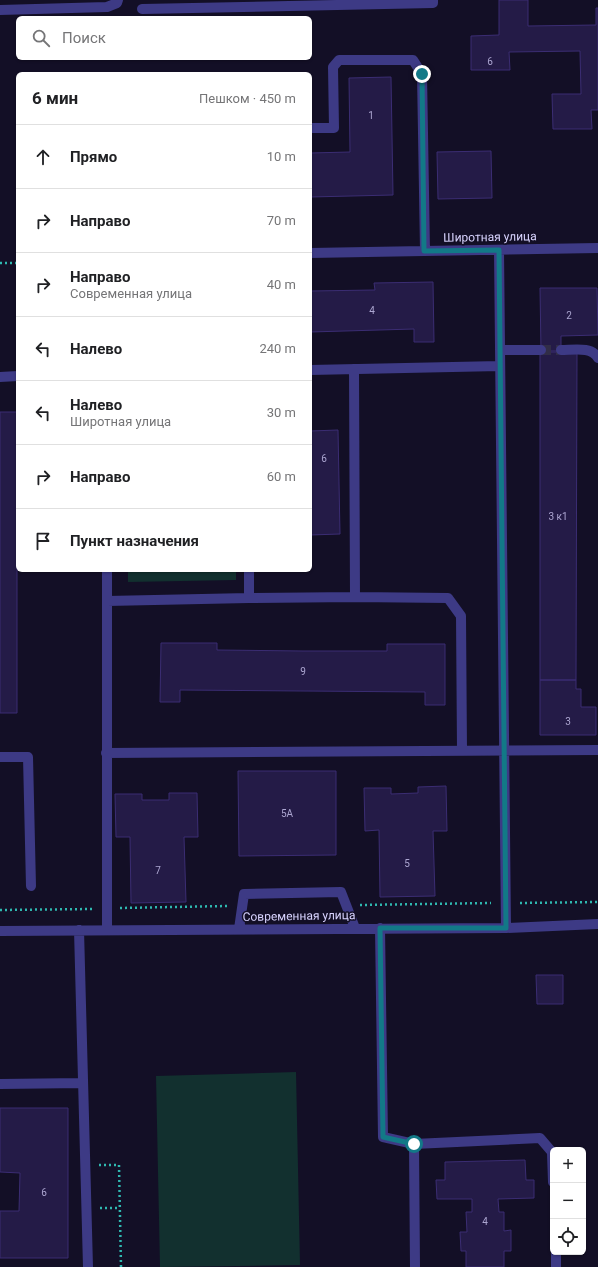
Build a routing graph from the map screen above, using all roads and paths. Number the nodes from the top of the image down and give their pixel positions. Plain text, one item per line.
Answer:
1 (118, 0) edge
2 (433, 0) edge
3 (142, 9) dead end
4 (0, 10) edge
5 (312, 128) edge
6 (598, 248) edge
7 (499, 250) junction
8 (424, 251) junction
9 (312, 253) edge
10 (0, 262) edge
11 (16, 263) edge
12 (500, 350) junction
13 (541, 350) tunnel mouth
14 (561, 350) tunnel mouth
15 (598, 358) edge
16 (500, 366) junction
17 (354, 369) junction
18 (312, 370) edge
19 (16, 376) edge
20 (0, 377) edge
21 (107, 572) edge
22 (249, 572) edge
23 (356, 597) junction
24 (249, 598) junction
25 (107, 600) junction
26 (504, 750) junction
27 (598, 750) edge
28 (462, 751) junction
29 (106, 753) junction
30 (0, 758) edge
31 (31, 886) dead end
32 (598, 924) edge
33 (355, 928) junction
34 (380, 928) junction
35 (506, 928) junction
36 (79, 930) junction
37 (107, 930) junction
38 (239, 930) junction
39 (0, 931) edge
40 (83, 1083) junction
41 (0, 1084) edge
42 (414, 1144) junction
43 (550, 1150) edge
44 (85, 1165) junction
45 (86, 1208) junction
46 (120, 1208) junction
47 (556, 1255) edge
48 (88, 1267) edge
49 (121, 1267) edge
50 (415, 1267) edge
51 (556, 1267) edge

1 - 4 street
2 - 3 street
5 - 8 street
6 - 7 street, Широтная улица
7 - 8 street, Широтная улица
7 - 12 street
8 - 9 street, Широтная улица
10 - 11 path
12 - 13 street
12 - 16 street
14 - 15 street
16 - 17 street
16 - 26 street
17 - 18 street
17 - 23 street
19 - 20 street
21 - 25 street
22 - 24 street
23 - 24 street
23 - 28 street
24 - 25 street
25 - 29 street
26 - 27 street
26 - 28 street
26 - 35 street
28 - 29 street
29 - 37 street
30 - 31 street
32 - 35 street, Современная улица
33 - 34 street, Современная улица
33 - 38 street, Современная улица
33 - 38 street
34 - 35 street, Современная улица
34 - 42 street
36 - 37 street, Современная улица
36 - 39 street, Современная улица
36 - 40 street
37 - 38 street, Современная улица
40 - 41 street
40 - 44 street
42 - 43 street
42 - 50 street
44 - 45 street
44 - 46 path
45 - 46 path
45 - 48 street
46 - 49 path
47 - 51 street

